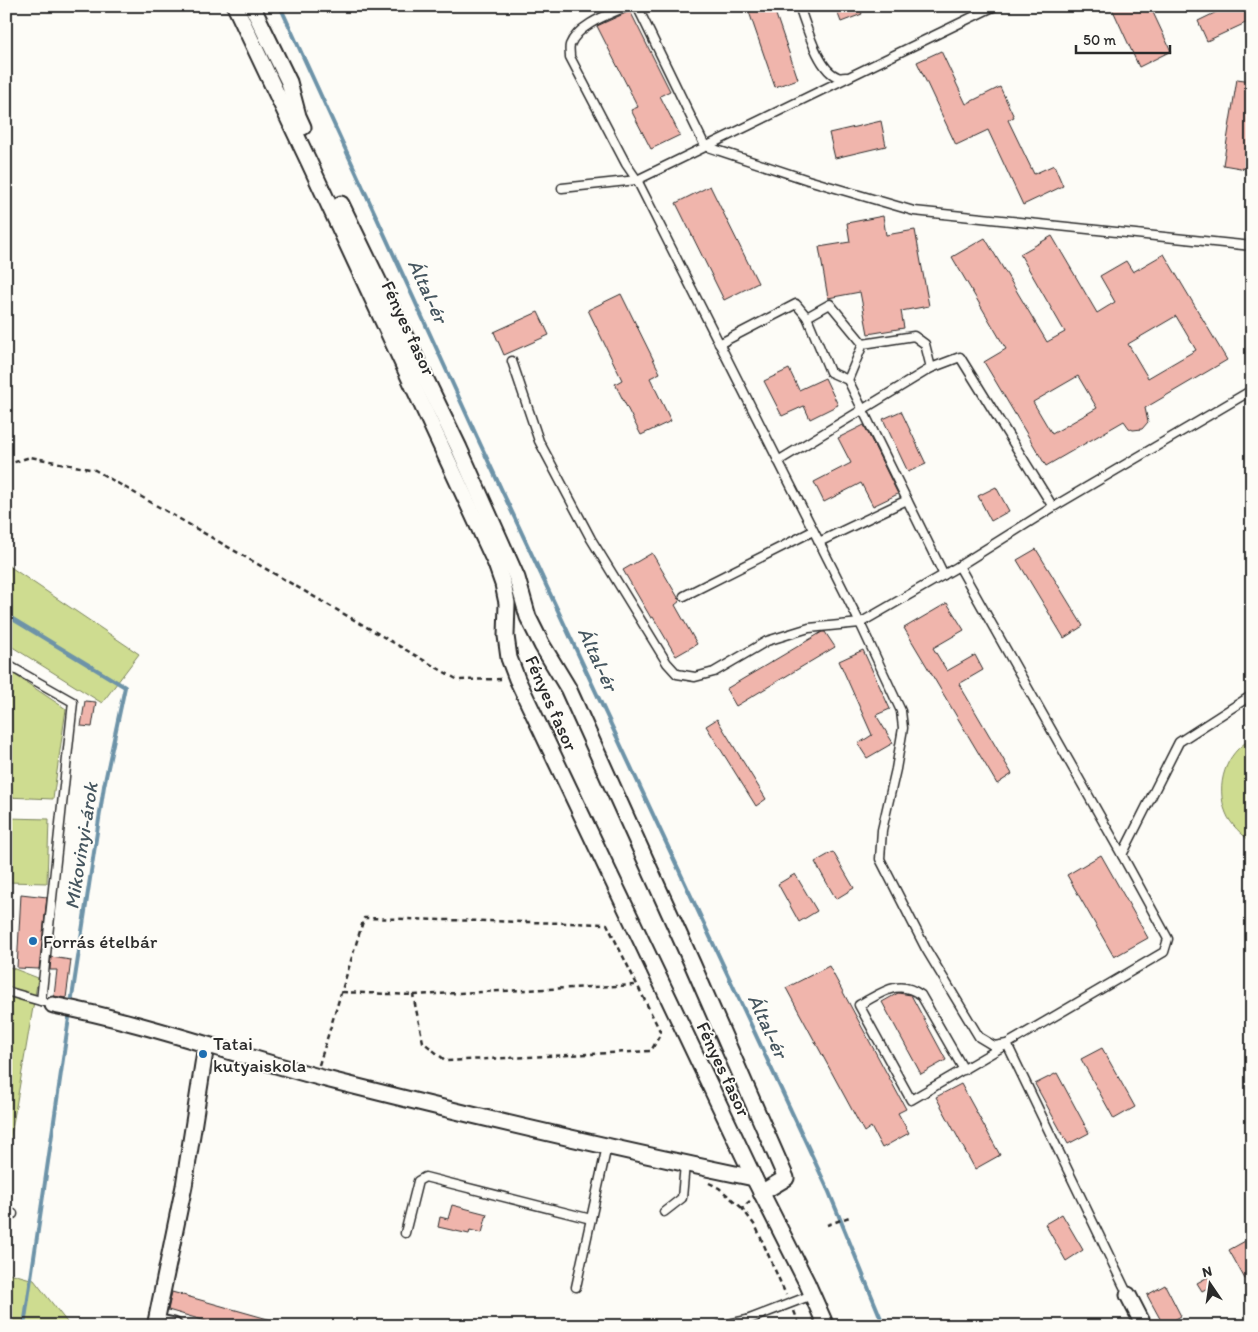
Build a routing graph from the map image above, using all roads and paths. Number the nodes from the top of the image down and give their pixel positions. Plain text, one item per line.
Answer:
1 (235, 6) edge
2 (252, 6) edge
3 (628, 6) edge
4 (637, 6) edge
5 (799, 6) edge
6 (995, 6) edge
7 (848, 77) junction
8 (705, 146) junction
9 (637, 180) junction
10 (562, 188) dead end
11 (1252, 246) edge
12 (806, 317) junction
13 (719, 344) junction
14 (863, 344) junction
15 (512, 361) dead end
16 (932, 368) junction
17 (848, 380) junction
18 (1252, 390) edge
19 (863, 410) junction
20 (778, 461) junction
21 (6, 465) edge
22 (906, 500) junction
23 (1053, 508) junction
24 (814, 531) junction
25 (819, 542) junction
26 (959, 566) junction
27 (944, 575) junction
28 (684, 596) dead end
29 (860, 623) junction
30 (6, 664) edge
31 (517, 679) junction
32 (1252, 695) edge
33 (1122, 855) junction
34 (637, 986) junction
35 (6, 990) edge
36 (341, 992) junction
37 (413, 995) junction
38 (52, 1004) junction
39 (1007, 1044) junction
40 (206, 1045) junction
41 (964, 1070) junction
42 (316, 1076) junction
43 (607, 1146) junction
44 (685, 1164) junction
45 (754, 1178) junction
46 (706, 1182) dead end
47 (761, 1193) junction
48 (742, 1208) junction
49 (664, 1212) dead end
50 (852, 1216) dead end
51 (591, 1219) junction
52 (827, 1225) dead end
53 (405, 1233) dead end
54 (576, 1287) dead end
55 (812, 1295) junction
56 (1128, 1295) joint
57 (790, 1303) junction
58 (174, 1326) edge
59 (719, 1326) edge
60 (800, 1326) edge
61 (826, 1326) edge
62 (1144, 1326) edge

1 - 31 street, Fényes fasor
2 - 47 street
3 - 9 lane
4 - 8 lane
5 - 7 lane
6 - 7 lane
7 - 8 lane
8 - 9 lane
8 - 11 lane
9 - 10 lane
9 - 13 lane
12 - 13 lane
12 - 14 lane
12 - 17 lane
13 - 20 lane
14 - 16 lane
14 - 17 lane
15 - 29 lane
16 - 19 lane
16 - 23 lane
17 - 19 lane
18 - 23 lane
19 - 20 lane
19 - 22 lane
20 - 24 lane
21 - 31 path
22 - 25 lane
22 - 27 lane
23 - 26 lane
24 - 25 lane
24 - 28 lane
25 - 29 lane
26 - 27 lane
26 - 33 lane
27 - 29 lane
29 - 39 lane
30 - 38 lane
31 - 45 street, Fényes fasor
32 - 33 lane
33 - 39 lane
34 - 36 path
34 - 37 path
34 - 37 path
35 - 38 lane
36 - 37 path
36 - 42 path
38 - 40 street
39 - 41 lane
39 - 56 lane
40 - 42 street
40 - 58 street
41 - 41 lane
42 - 43 street
43 - 44 street
43 - 51 lane
44 - 45 street
44 - 49 lane
45 - 47 street, Fényes fasor
46 - 48 path
47 - 48 path
47 - 55 street, Fényes fasor
48 - 57 path
50 - 52 path
51 - 53 lane
51 - 54 lane
55 - 57 lane
55 - 61 street, Fényes fasor
56 - 62 street
57 - 59 lane
57 - 60 path

